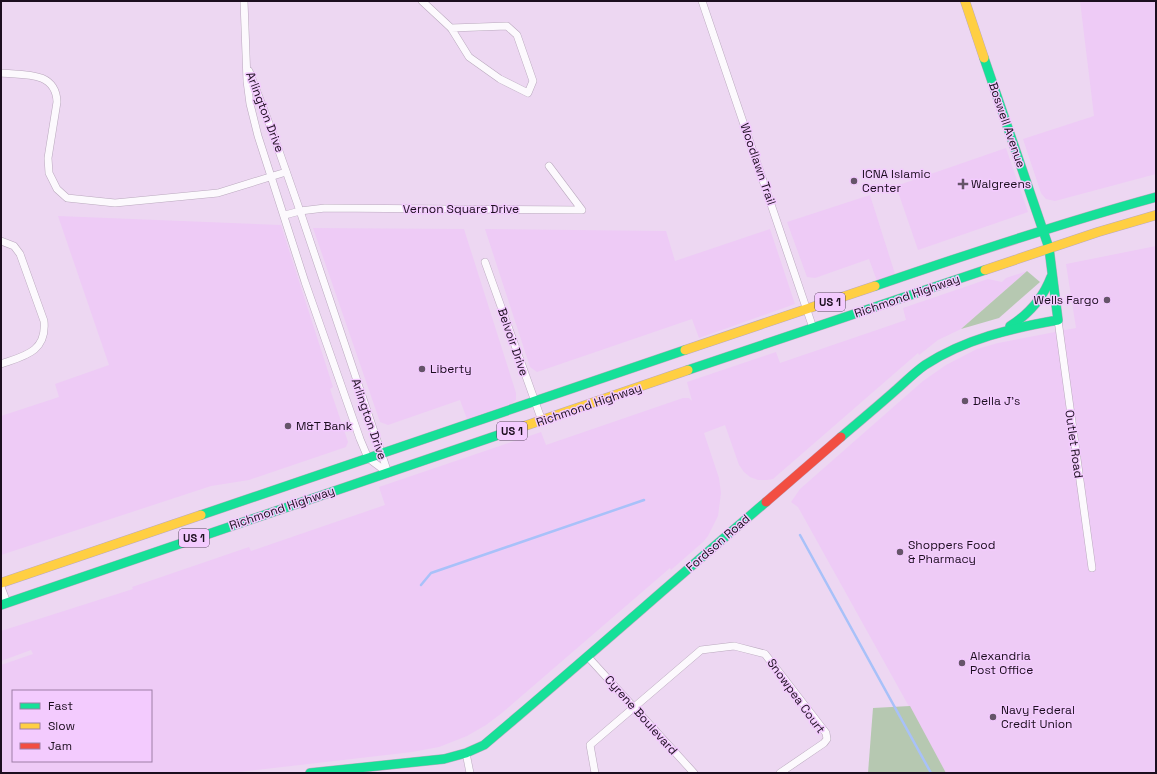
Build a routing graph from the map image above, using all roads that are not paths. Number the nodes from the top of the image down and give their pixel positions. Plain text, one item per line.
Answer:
1 (244, 1) edge
2 (422, 1) edge
3 (702, 1) edge
4 (965, 1) edge
5 (451, 28) junction
6 (246, 63) junction
7 (1, 73) edge
8 (549, 166) dead end
9 (286, 172) junction
10 (271, 177) junction
11 (1156, 197) edge
12 (300, 211) junction
13 (1156, 215) edge
14 (285, 216) junction
15 (1130, 222) junction
16 (1156, 222) edge
17 (1043, 230) junction
18 (1, 241) edge
19 (1049, 248) junction
20 (485, 262) dead end
21 (1052, 273) junction
22 (807, 310) junction
23 (1058, 320) junction
24 (813, 328) junction
25 (1004, 330) junction
26 (1, 364) edge
27 (535, 402) junction
28 (542, 421) junction
29 (381, 454) junction
30 (368, 458) junction
31 (388, 473) junction
32 (1092, 568) dead end
33 (1, 583) edge
34 (1, 587) edge
35 (4, 604) edge
36 (588, 657) junction
37 (634, 708) junction
38 (466, 753) junction
39 (310, 773) edge
40 (470, 773) edge
41 (595, 773) edge
42 (694, 773) edge
43 (780, 773) edge

1 - 6 street, Arlington Drive
2 - 5 street
3 - 22 street, Woodlawn Trail
4 - 17 main road, Boswell Avenue
5 - 5 street
6 - 9 street, Arlington Drive
6 - 10 street, Arlington Drive
7 - 10 street
8 - 12 street, Vernon Square Drive
9 - 10 street
9 - 12 street, Arlington Drive
10 - 14 street, Arlington Drive
11 - 17 main road, Richmond Highway / US 1
12 - 14 street, Vernon Square Drive
12 - 29 street, Arlington Drive
13 - 15 main road, Richmond Highway / US 1
14 - 30 street, Arlington Drive
15 - 16 main road
15 - 19 main road, Richmond Highway / US 1
17 - 19 main road, Boswell Avenue
17 - 22 main road, Richmond Highway / US 1
18 - 26 street
19 - 21 main road
19 - 24 main road, Richmond Highway / US 1
20 - 27 street, Belvoir Drive
21 - 23 main road
21 - 25 main road
22 - 24 street, Woodlawn Trail
22 - 27 main road, Richmond Highway / US 1
23 - 25 main road, Fordson Road
23 - 32 street, Outlet Road
24 - 28 main road, Richmond Highway / US 1
25 - 36 main road, Fordson Road
27 - 28 street, Belvoir Drive
27 - 29 main road, Richmond Highway / US 1
28 - 31 main road, Richmond Highway / US 1
29 - 30 main road, Richmond Highway / US 1
29 - 31 street, Arlington Drive
30 - 31 street, Arlington Drive
30 - 33 main road, Richmond Highway / US 1
31 - 35 main road, Richmond Highway / US 1
34 - 35 street
36 - 37 street, Cyrene Boulevard
36 - 38 main road, Fordson Road
37 - 41 street
37 - 42 street, Cyrene Boulevard
37 - 43 street, Snowpea Court
38 - 39 main road, Fordson Road
38 - 40 street

